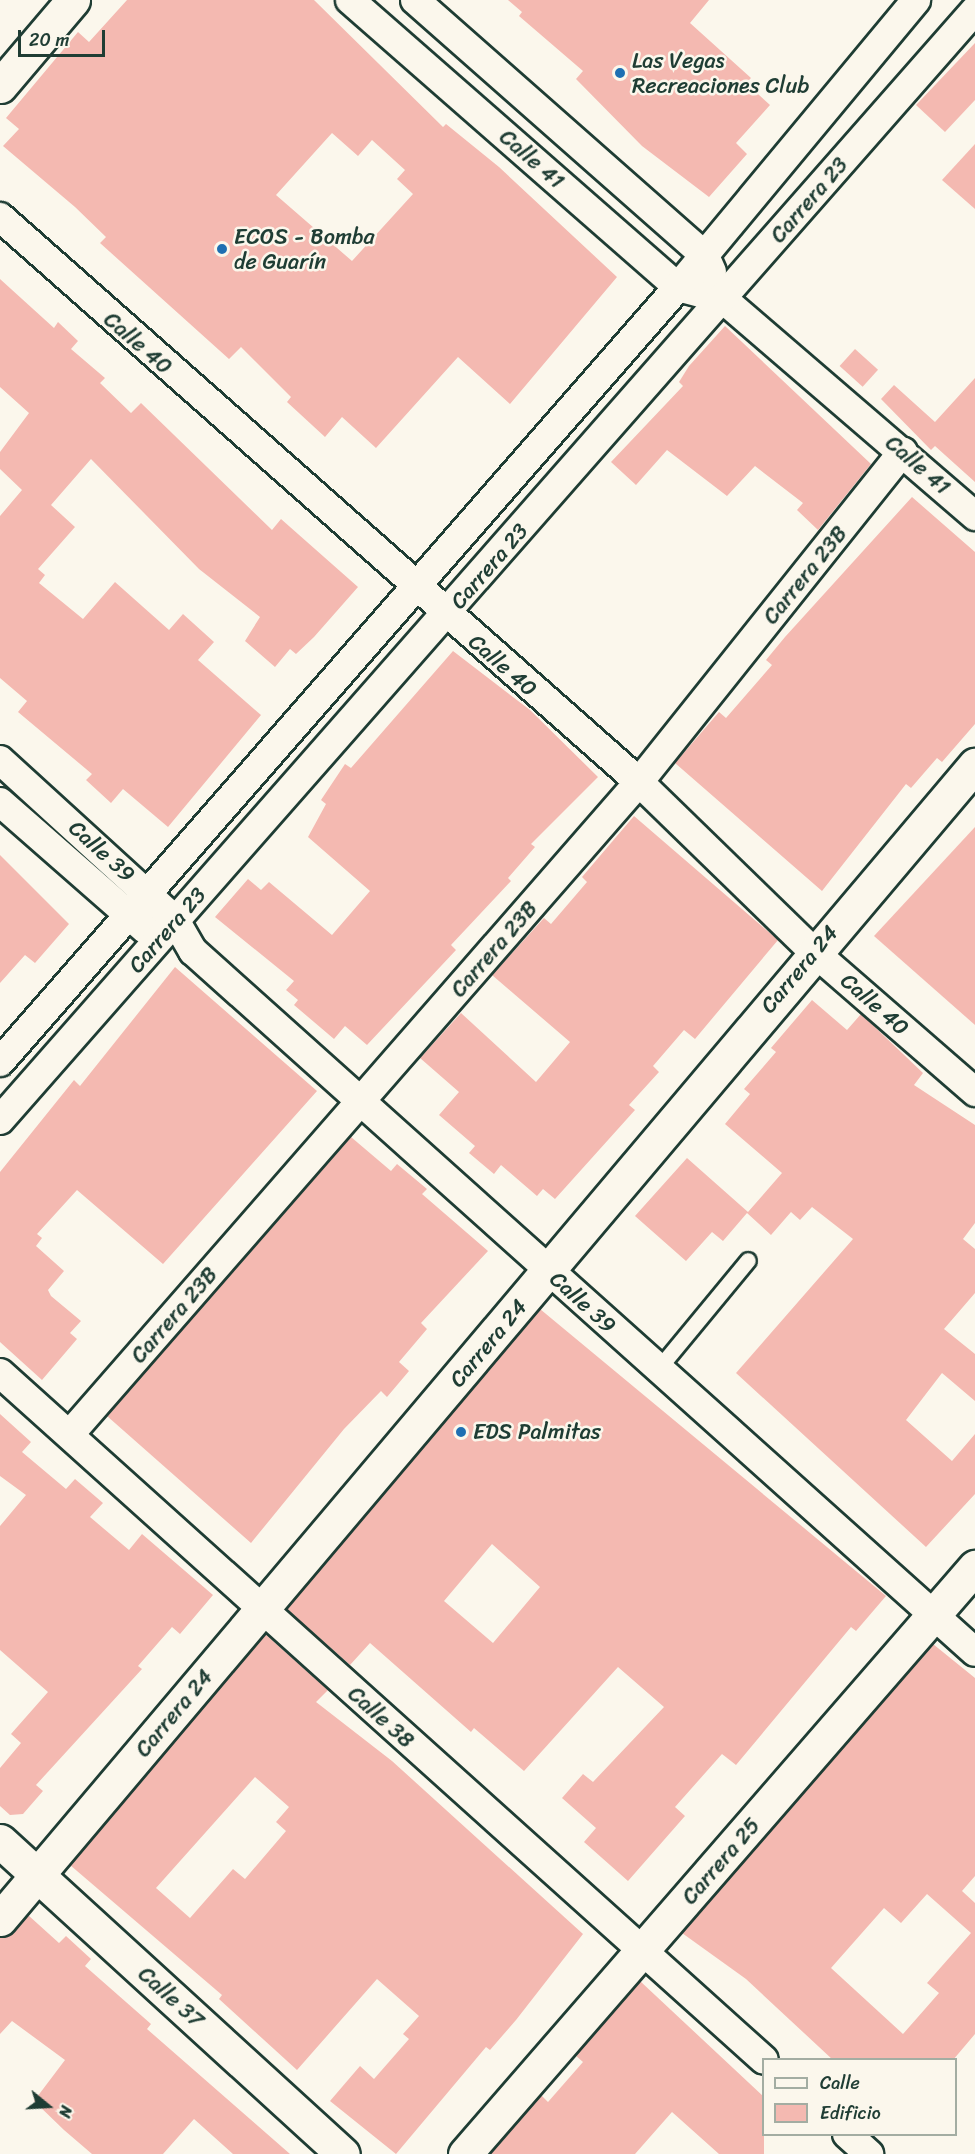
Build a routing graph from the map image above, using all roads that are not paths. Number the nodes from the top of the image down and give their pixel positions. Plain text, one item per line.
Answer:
1 (73, 0) edge
2 (350, 0) edge
3 (415, 0) edge
4 (916, 0) edge
5 (975, 10) edge
6 (0, 86) edge
7 (0, 217) edge
8 (705, 256) junction
9 (678, 287) junction
10 (723, 299) junction
11 (903, 451) junction
12 (975, 516) edge
13 (414, 586) junction
14 (446, 616) junction
15 (0, 760) edge
16 (975, 765) edge
17 (639, 782) junction
18 (0, 802) edge
19 (149, 894) junction
20 (130, 916) junction
21 (167, 931) junction
22 (813, 951) junction
23 (0, 1062) edge
24 (975, 1092) edge
25 (360, 1102) junction
26 (0, 1120) edge
27 (748, 1260) dead end
28 (549, 1271) junction
29 (658, 1369) junction
30 (0, 1373) edge
31 (70, 1434) junction
32 (975, 1567) edge
33 (262, 1610) junction
34 (935, 1615) junction
35 (975, 1652) edge
36 (0, 1840) edge
37 (37, 1875) junction
38 (0, 1919) edge
39 (642, 1951) junction
40 (762, 2058) edge
41 (849, 2136) edge
42 (343, 2154) edge
43 (465, 2154) edge
44 (869, 2154) edge

1 - 6 street
2 - 9 street, Calle 41
3 - 8 street, Calle 41
4 - 8 street, Carrera 23
5 - 10 street, Carrera 23
7 - 13 street, Calle 40
8 - 9 street, Carrera 23
8 - 10 street, Calle 41
9 - 10 street, Calle 41
9 - 13 street, Carrera 23
10 - 11 street, Calle 41
10 - 14 street, Carrera 23
11 - 12 street, Calle 41
11 - 17 street, Carrera 23B
13 - 14 street, Calle 40
13 - 19 street, Carrera 23
14 - 17 street, Calle 40
14 - 21 street, Carrera 23
15 - 19 street, Calle 39
16 - 22 street, Carrera 24
17 - 22 street, Calle 40
17 - 25 street, Carrera 23B
18 - 20 street, Calle 39
19 - 20 street, Carrera 23
19 - 21 street, Calle 39
20 - 21 street, Calle 39
20 - 23 street, Carrera 23
21 - 25 street, Calle 39
21 - 26 street, Carrera 23
22 - 24 street, Calle 40
22 - 28 street, Carrera 24
25 - 28 street, Calle 39
25 - 31 street, Carrera 23B
27 - 29 lane
28 - 29 street, Calle 39
28 - 33 street, Carrera 24
29 - 34 street, Calle 39
30 - 31 street, Calle 38
31 - 33 street, Calle 38
32 - 34 street, Carrera 25
33 - 37 street, Carrera 24
33 - 39 street, Calle 38
34 - 35 street, Calle 39
34 - 39 street, Carrera 25
36 - 37 street, Calle 37
37 - 38 street, Carrera 24
37 - 42 street, Calle 37
39 - 40 street, Calle 38
39 - 43 street, Carrera 25
41 - 44 street

